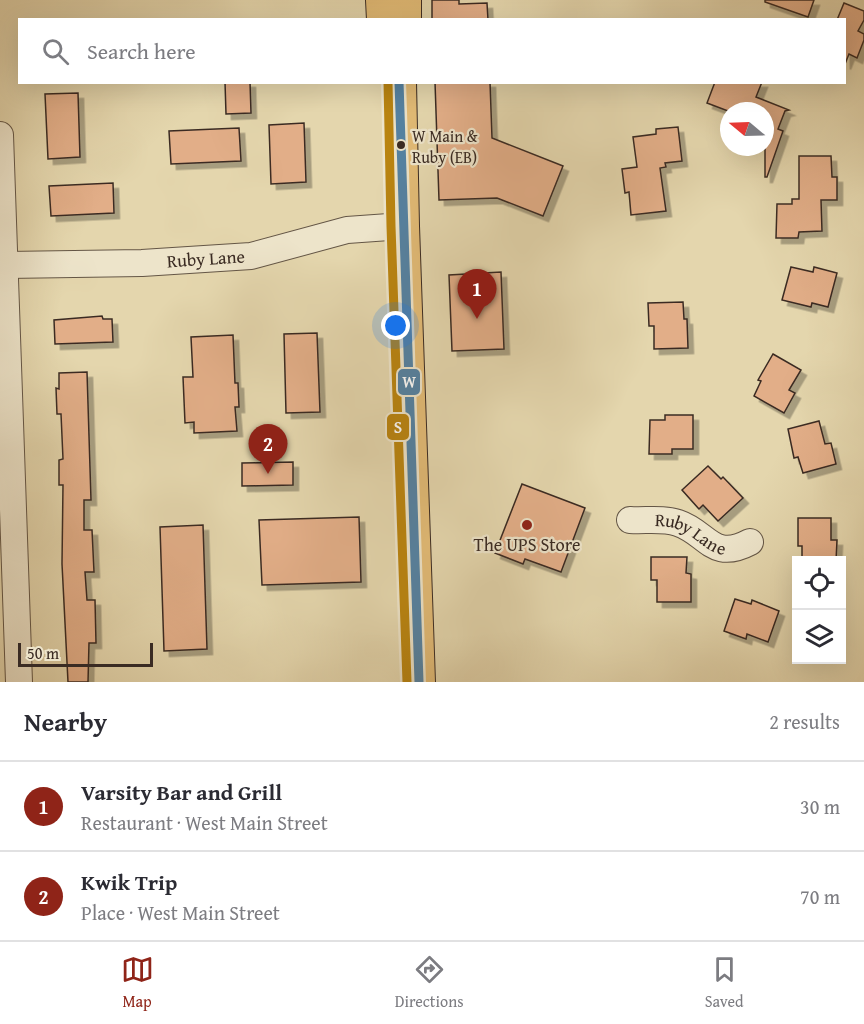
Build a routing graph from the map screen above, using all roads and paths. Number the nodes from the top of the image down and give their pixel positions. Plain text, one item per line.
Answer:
1 (382, 0) edge
2 (405, 0) edge
3 (383, 18) edge
4 (405, 18) edge
5 (399, 84) edge
6 (0, 135) edge
7 (403, 226) junction
8 (3, 250) edge
9 (6, 501) edge
10 (630, 520) dead end
11 (750, 542) dead end
12 (19, 682) edge
13 (419, 682) edge

1 - 3 main road
2 - 4 main road
5 - 7 main road
6 - 8 street
7 - 8 street, Ruby Lane
7 - 13 main road
8 - 9 street
9 - 12 street
10 - 11 street, Ruby Lane

